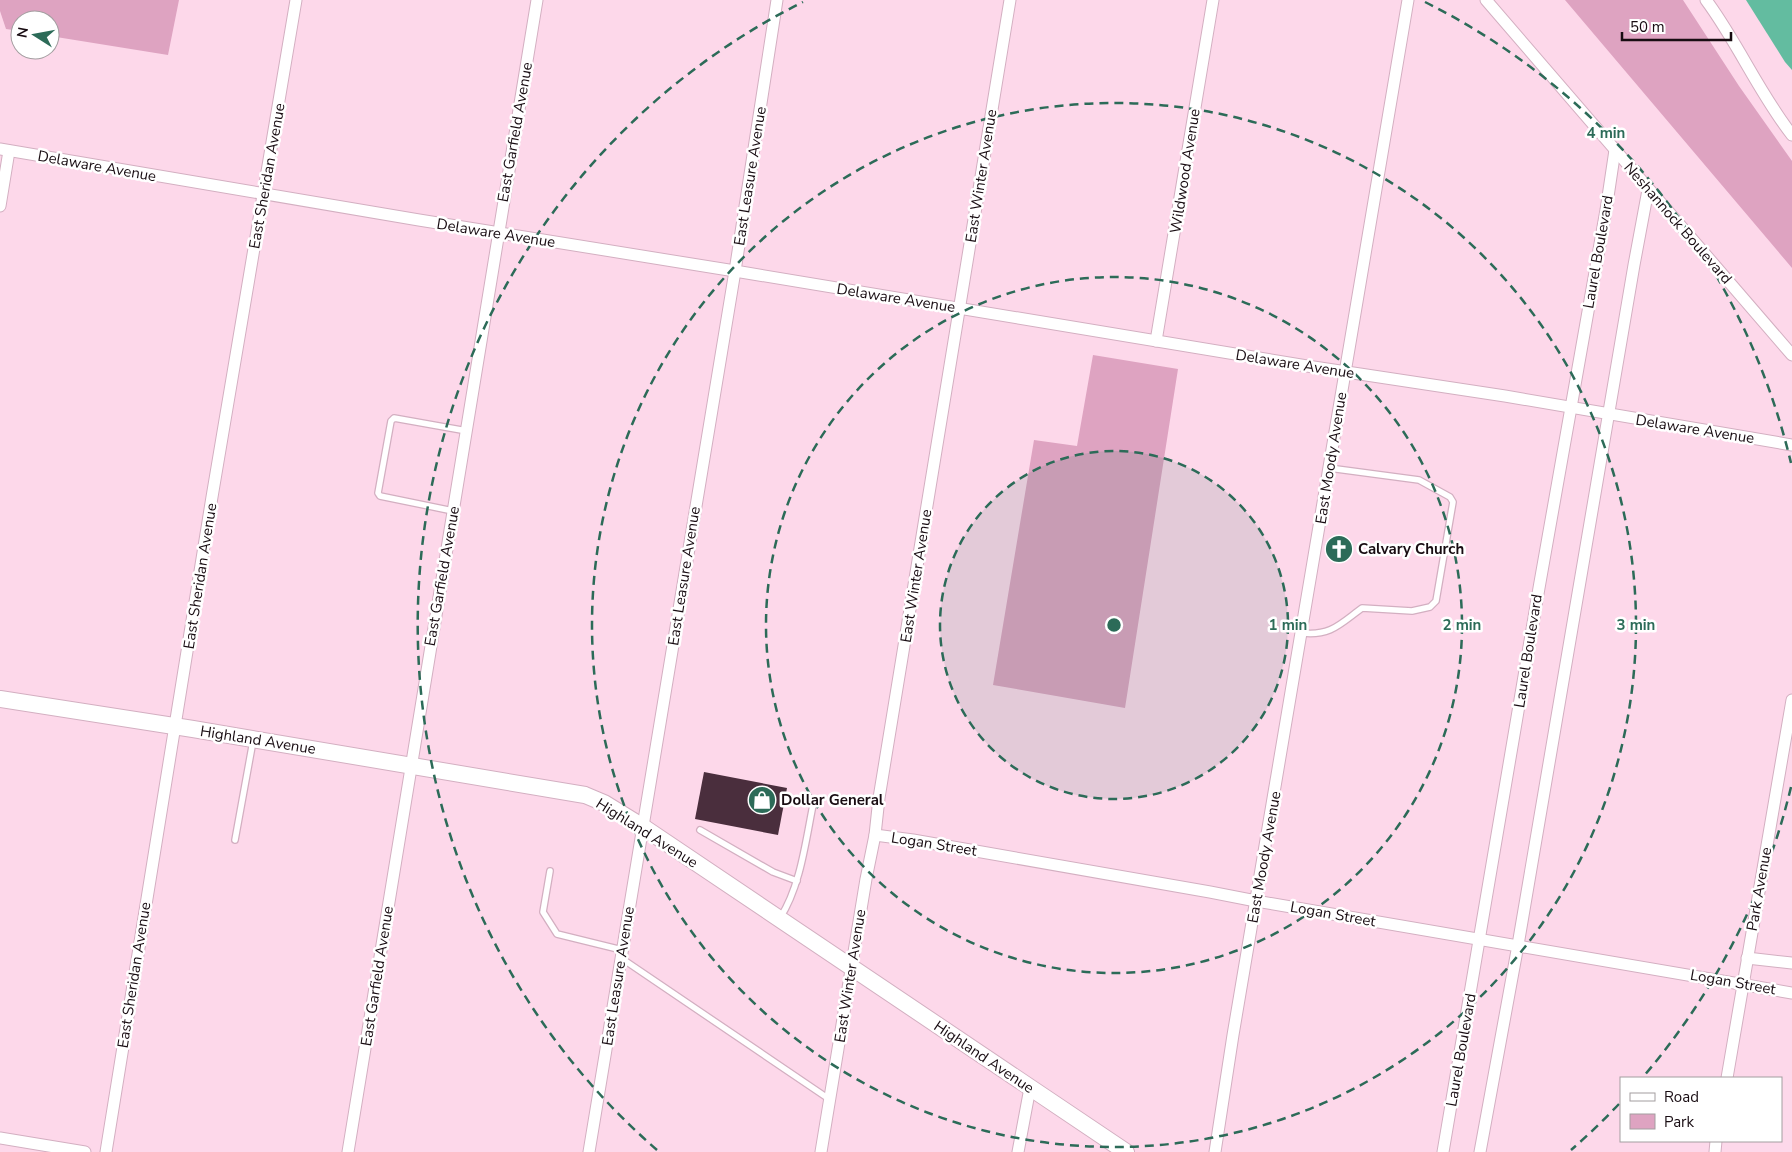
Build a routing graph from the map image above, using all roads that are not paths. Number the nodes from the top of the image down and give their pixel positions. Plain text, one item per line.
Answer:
1 (296, 0) edge
2 (537, 0) edge
3 (778, 0) edge
4 (1010, 0) edge
5 (1213, 0) edge
6 (1408, 0) edge
7 (1486, 0) edge
8 (1706, 0) edge
9 (1792, 135) edge
10 (4, 150) edge
11 (1615, 150) junction
12 (1648, 190) junction
13 (264, 194) junction
14 (0, 206) edge
15 (498, 232) junction
16 (735, 271) junction
17 (960, 308) junction
18 (1156, 341) junction
19 (1792, 355) edge
20 (1345, 372) junction
21 (1571, 408) junction
22 (1608, 414) junction
23 (467, 431) junction
24 (1792, 445) edge
25 (1329, 468) junction
26 (453, 512) junction
27 (1302, 633) junction
28 (0, 699) edge
29 (1792, 700) edge
30 (176, 727) junction
31 (254, 740) junction
32 (412, 765) junction
33 (814, 800) dead end
34 (643, 827) junction
35 (700, 830) dead end
36 (875, 835) junction
37 (235, 840) dead end
38 (550, 871) dead end
39 (796, 881) junction
40 (1256, 901) junction
41 (778, 920) junction
42 (1480, 939) junction
43 (1518, 946) junction
44 (621, 954) junction
45 (1747, 958) junction
46 (1792, 963) edge
47 (851, 968) junction
48 (1743, 984) junction
49 (1792, 993) edge
50 (1727, 1077) edge
51 (1030, 1088) junction
52 (830, 1099) junction
53 (0, 1138) edge
54 (85, 1152) edge
55 (106, 1152) edge
56 (348, 1152) edge
57 (589, 1152) edge
58 (821, 1152) edge
59 (1018, 1152) edge
60 (1126, 1152) edge
61 (1215, 1152) edge
62 (1443, 1152) edge
63 (1480, 1152) edge

1 - 13 street, East Sheridan Avenue
2 - 15 street, East Garfield Avenue
3 - 16 street, East Leasure Avenue
4 - 17 street, East Winter Avenue
5 - 18 street, Wildwood Avenue
6 - 20 street, East Moody Avenue
7 - 11 street, Neshannock Boulevard
8 - 9 street
10 - 13 street, Delaware Avenue
10 - 14 street
11 - 12 street, Neshannock Boulevard
11 - 21 street, Laurel Boulevard
12 - 19 street, Neshannock Boulevard
12 - 22 street
13 - 15 street, Delaware Avenue
13 - 30 street, East Sheridan Avenue
15 - 16 street, Delaware Avenue
15 - 23 street, East Garfield Avenue
16 - 17 street, Delaware Avenue
16 - 34 street, East Leasure Avenue
17 - 18 street, Delaware Avenue
17 - 36 street, East Winter Avenue
18 - 20 street, Delaware Avenue
20 - 21 street, Delaware Avenue
20 - 25 street, East Moody Avenue
21 - 22 street, Delaware Avenue
21 - 42 street, Laurel Boulevard
22 - 24 street, Delaware Avenue
22 - 43 street
23 - 26 street, East Garfield Avenue
23 - 26 lane
25 - 27 street, East Moody Avenue
25 - 27 lane
26 - 32 street, East Garfield Avenue
27 - 40 street, East Moody Avenue
28 - 30 main road, Highland Avenue
29 - 45 street, Park Avenue
30 - 31 main road, Highland Avenue
30 - 55 street, East Sheridan Avenue
31 - 32 main road, Highland Avenue
31 - 37 lane
32 - 34 main road, Highland Avenue
32 - 56 street, East Garfield Avenue
33 - 39 lane
34 - 41 main road, Highland Avenue
34 - 44 street, East Leasure Avenue
35 - 39 lane
36 - 40 street, Logan Street
36 - 47 street, East Winter Avenue
38 - 44 lane
39 - 41 lane
40 - 42 street, Logan Street
40 - 61 street, East Moody Avenue
41 - 47 main road, Highland Avenue
42 - 43 street, Logan Street
42 - 62 street, Laurel Boulevard
43 - 48 street, Logan Street
43 - 63 street
44 - 52 lane
44 - 57 street, East Leasure Avenue
45 - 46 street
45 - 48 street, Park Avenue
47 - 51 main road, Highland Avenue
47 - 52 street, East Winter Avenue
48 - 49 street, Logan Street
48 - 50 street, Park Avenue
51 - 59 street
51 - 60 main road, Highland Avenue
52 - 58 street, East Winter Avenue
53 - 54 street

